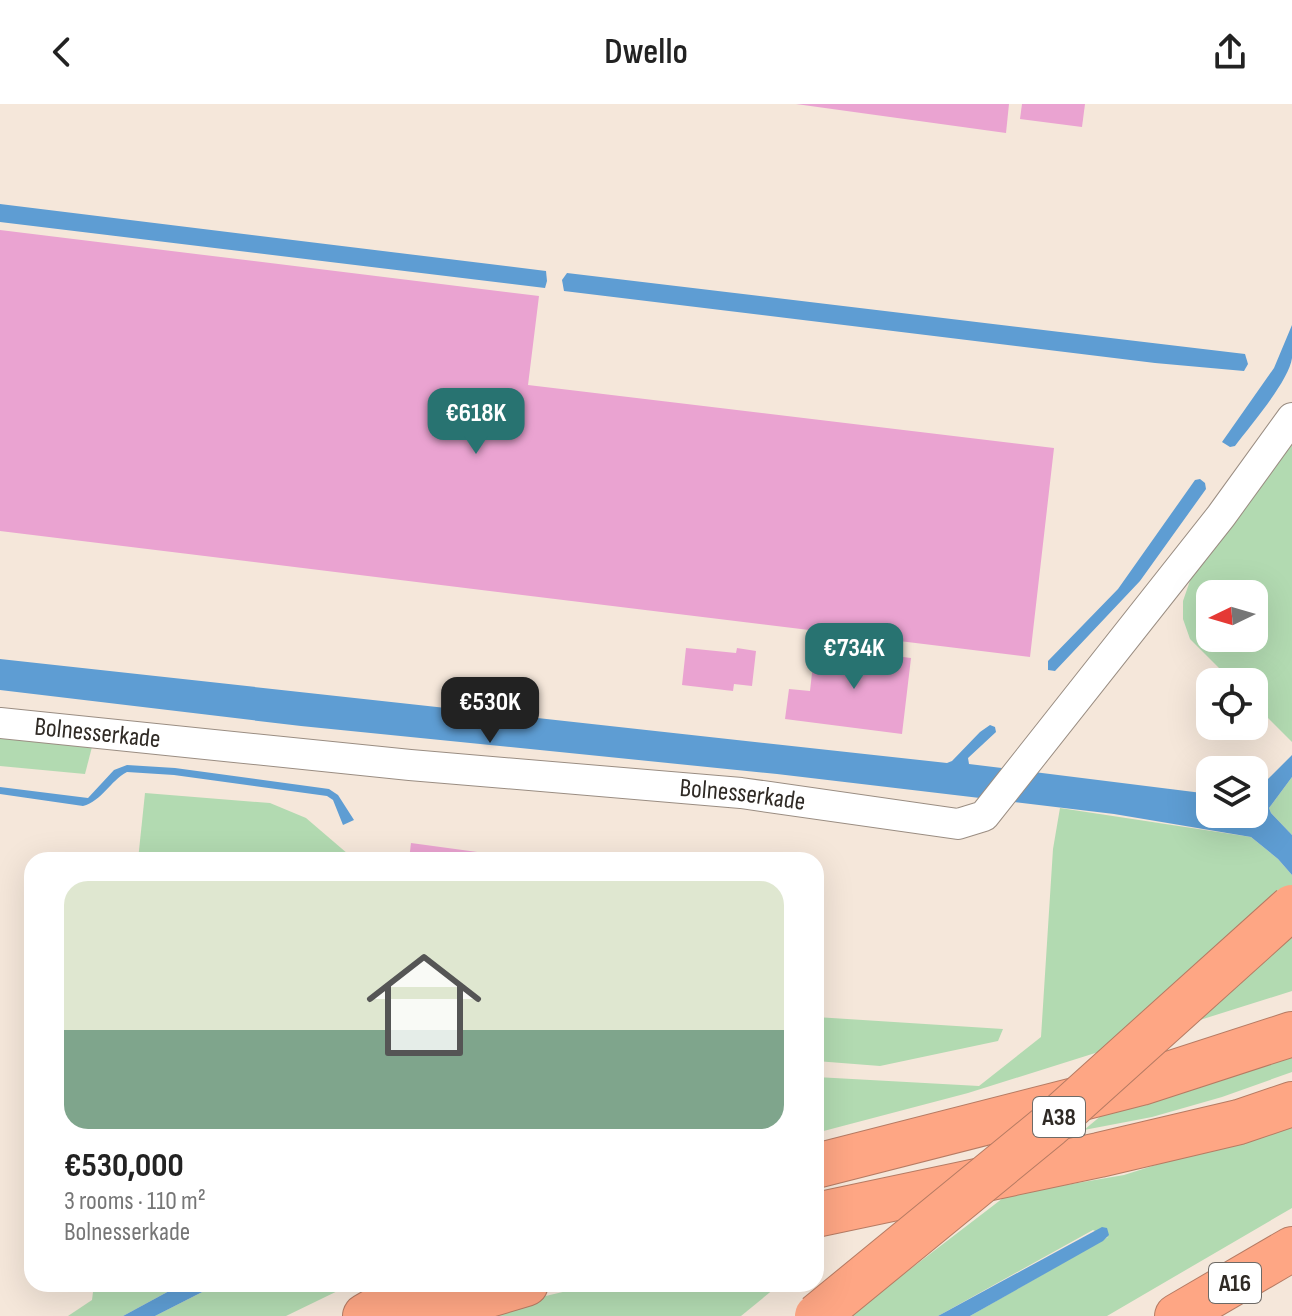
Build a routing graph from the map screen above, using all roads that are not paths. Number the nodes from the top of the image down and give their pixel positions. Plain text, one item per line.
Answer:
1 (1292, 418) edge
2 (0, 723) edge
3 (1292, 907) edge
4 (1292, 1034) edge
5 (1292, 1104) edge
6 (824, 1164) edge
7 (824, 1213) edge
8 (1292, 1249) edge
9 (412, 1292) edge
10 (499, 1292) edge
11 (365, 1316) edge
12 (418, 1316) edge
13 (817, 1316) edge
14 (1177, 1316) edge

1 - 2 street, Bolnesserkade
3 - 13 highway, A38, bridge
4 - 6 highway, A38
5 - 7 highway
8 - 14 highway, A16
9 - 11 highway
10 - 12 highway

